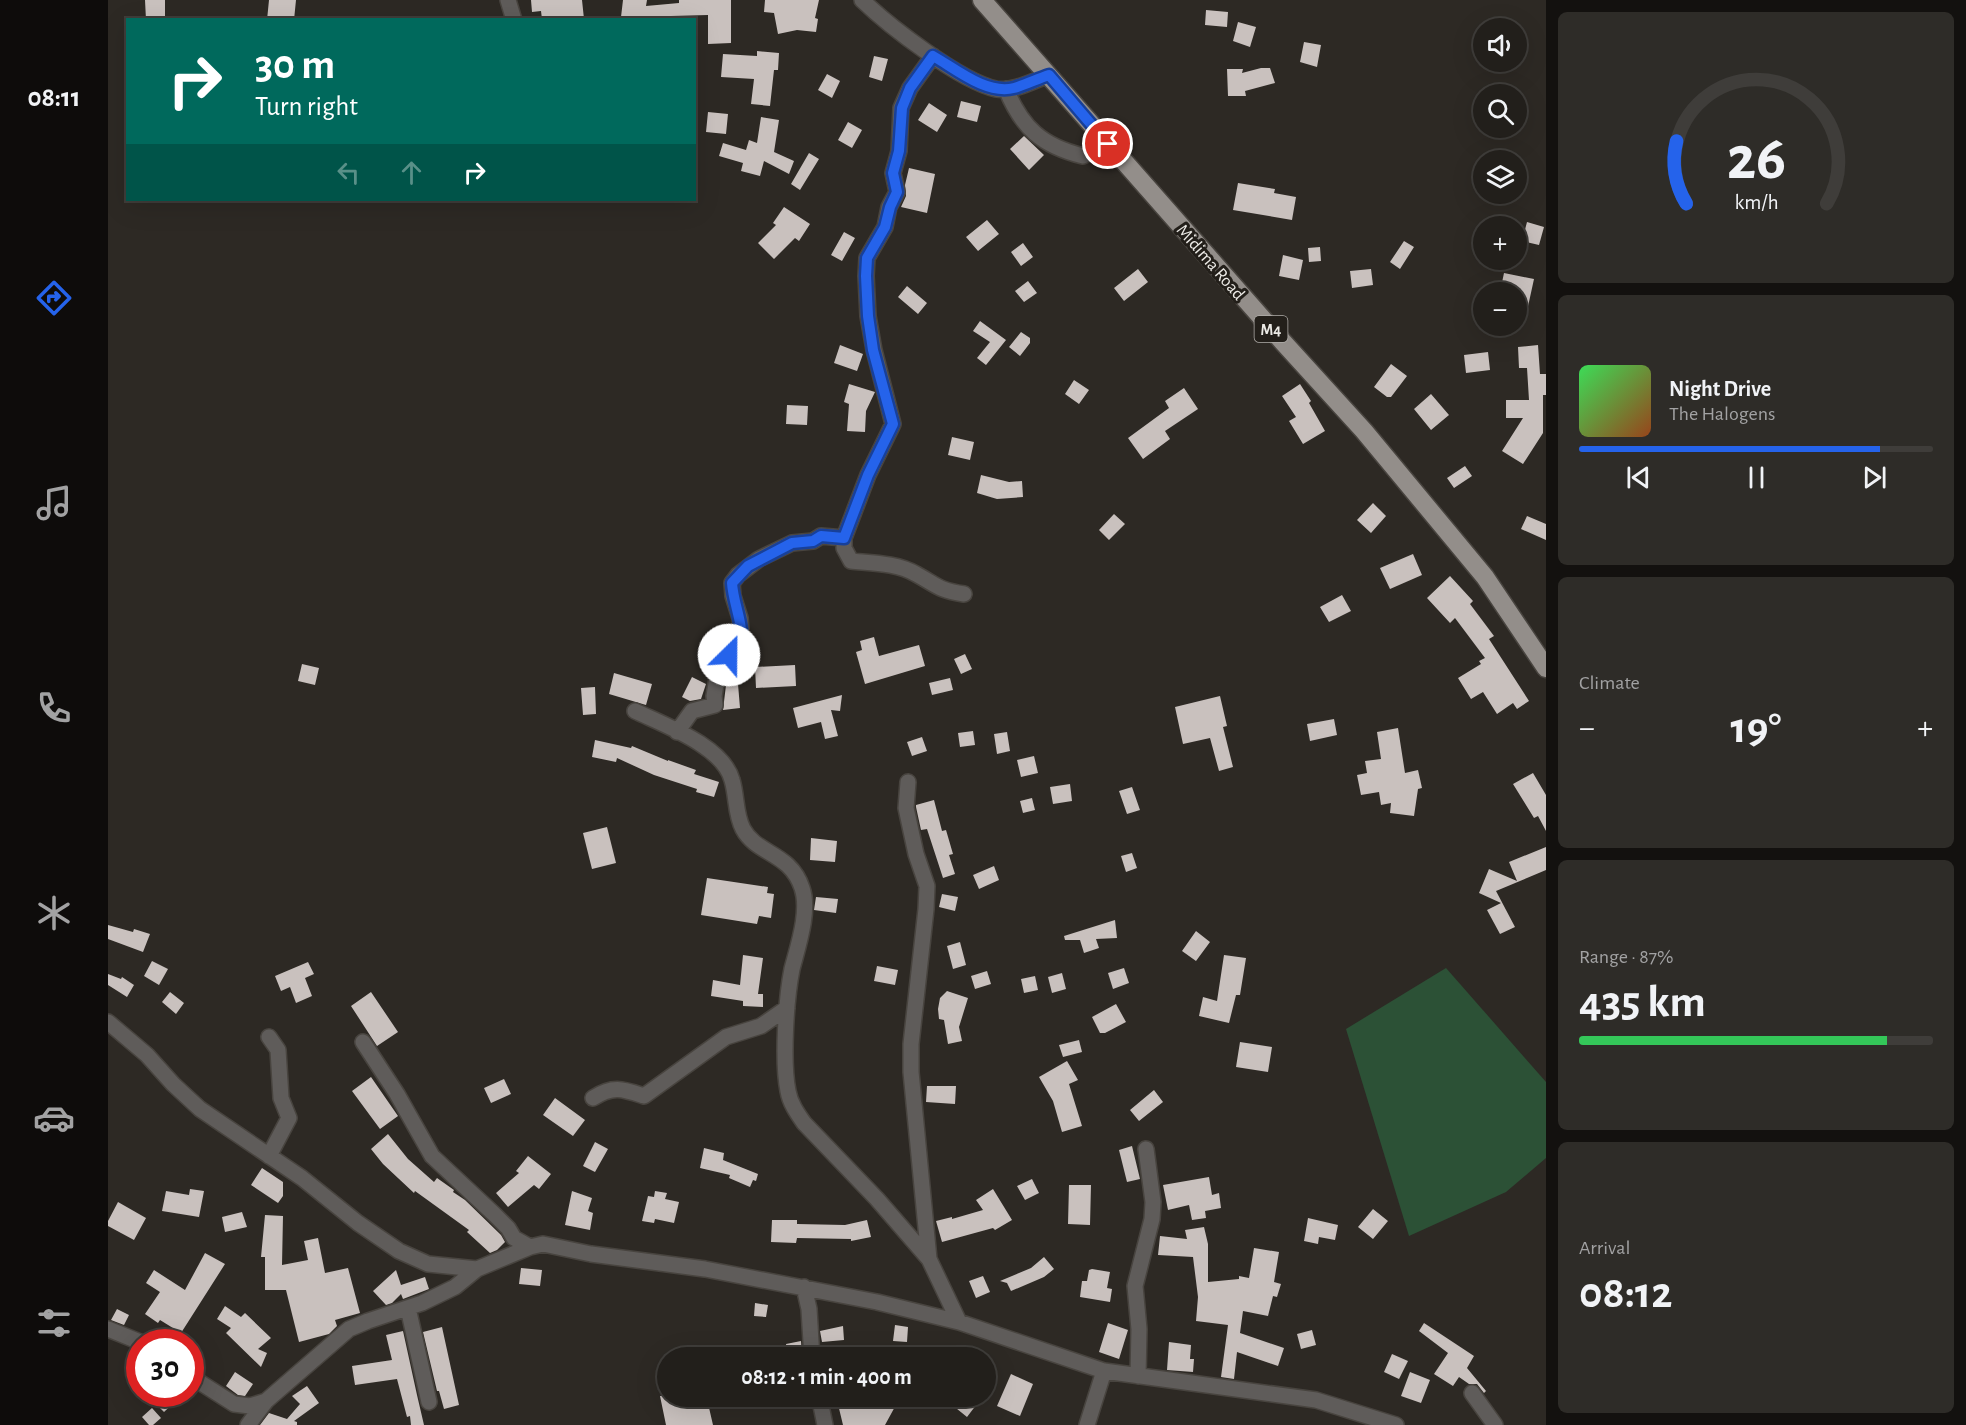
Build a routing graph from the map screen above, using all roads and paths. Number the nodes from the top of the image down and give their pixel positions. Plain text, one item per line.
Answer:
1 (508, 0) edge
2 (862, 0) edge
3 (982, 0) edge
4 (513, 18) edge
5 (933, 56) junction
6 (1049, 75) junction
7 (1006, 89) junction
8 (1108, 144) junction
9 (844, 538) junction
10 (964, 594) dead end
11 (1539, 645) edge
12 (1546, 668) edge
13 (635, 711) dead end
14 (677, 732) junction
15 (908, 783) dead end
16 (787, 1008) junction
17 (108, 1022) edge
18 (269, 1037) dead end
19 (363, 1042) dead end
20 (593, 1098) dead end
21 (1146, 1149) dead end
22 (269, 1156) junction
23 (530, 1247) junction
24 (929, 1259) junction
25 (477, 1269) junction
26 (804, 1287) junction
27 (408, 1308) junction
28 (959, 1322) junction
29 (108, 1329) edge
30 (126, 1336) edge
31 (811, 1347) edge
32 (1104, 1371) junction
33 (1138, 1376) junction
34 (204, 1385) edge
35 (1472, 1393) dead end
36 (266, 1401) junction
37 (429, 1402) dead end
38 (821, 1407) edge
39 (248, 1425) edge
40 (825, 1425) edge
41 (1086, 1425) edge
42 (1396, 1425) edge
43 (1495, 1425) edge

1 - 4 street
2 - 5 street
3 - 6 main road, Midima Road / M4
5 - 7 street
5 - 9 street
6 - 7 street
6 - 8 main road, Midima Road / M4
7 - 8 street
8 - 11 main road, Midima Road / M4
9 - 10 street
9 - 14 street
11 - 12 main road, Midima Road / M4
13 - 14 street
14 - 16 street
15 - 24 street
16 - 20 street
16 - 24 street
17 - 22 street
18 - 22 street
19 - 23 street
21 - 33 street
22 - 25 street
23 - 25 street
23 - 26 street
24 - 28 street
25 - 27 street
26 - 28 street
26 - 31 street
27 - 36 street
27 - 37 street
28 - 32 street
29 - 30 street
32 - 33 street
32 - 41 street
33 - 42 street
34 - 36 street
35 - 43 street
36 - 39 street
38 - 40 street

